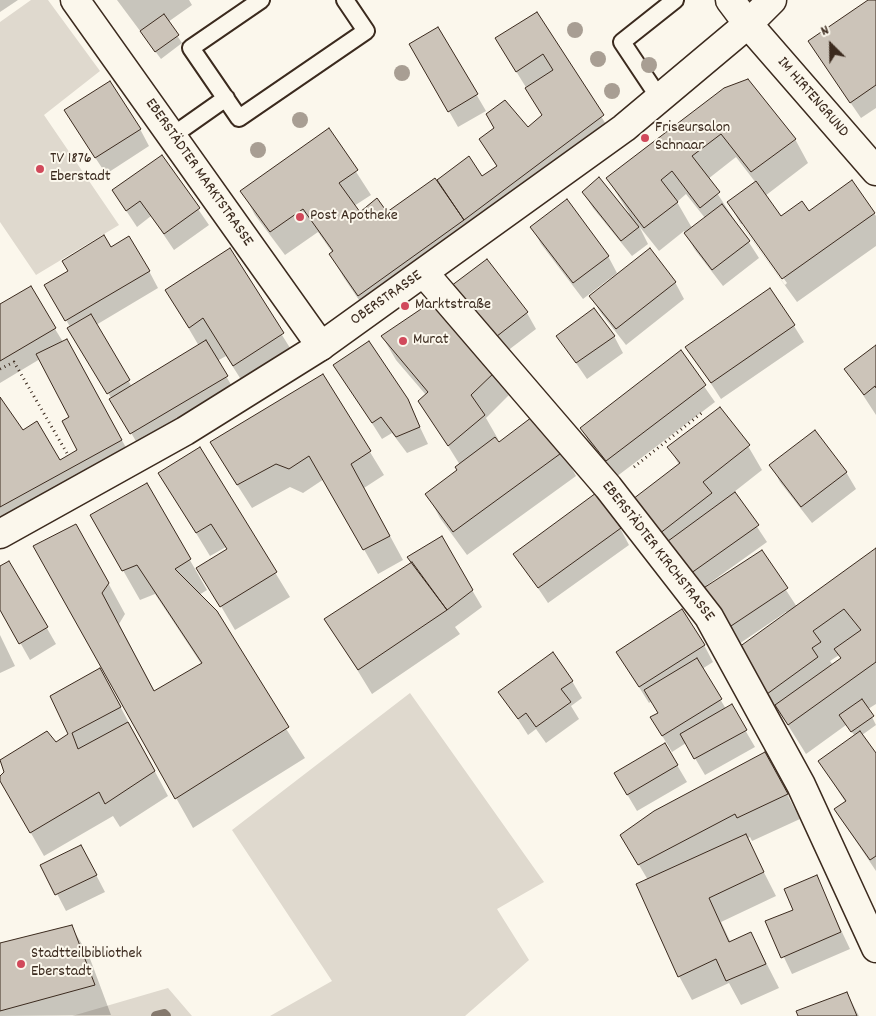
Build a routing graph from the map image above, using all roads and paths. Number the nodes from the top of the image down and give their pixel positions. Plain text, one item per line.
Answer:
1 (75, 0) edge
2 (261, 0) edge
3 (345, 0) edge
4 (675, 0) edge
5 (730, 0) edge
6 (772, 0) edge
7 (748, 24) junction
8 (226, 98) junction
9 (660, 100) junction
10 (172, 136) junction
11 (876, 171) edge
12 (424, 273) junction
13 (321, 346) junction
14 (0, 369) edge
15 (703, 412) dead end
16 (68, 455) dead end
17 (608, 487) junction
18 (0, 534) edge
19 (876, 948) edge

1 - 10 street, EBERSTÄDTER MARKTSTRASSE
2 - 8 lane
3 - 8 lane
4 - 9 lane
5 - 7 street, IM HIRTENGRUND
6 - 7 street, OBERSTRASSE
7 - 9 street, OBERSTRASSE
7 - 11 street, IM HIRTENGRUND
8 - 10 lane
9 - 12 street, OBERSTRASSE
10 - 13 street, EBERSTÄDTER MARKTSTRASSE
12 - 13 street, OBERSTRASSE
12 - 17 street, EBERSTÄDTER KIRCHSTRASSE
13 - 18 street, OBERSTRASSE
14 - 16 path
15 - 17 path
17 - 19 street, EBERSTÄDTER KIRCHSTRASSE

